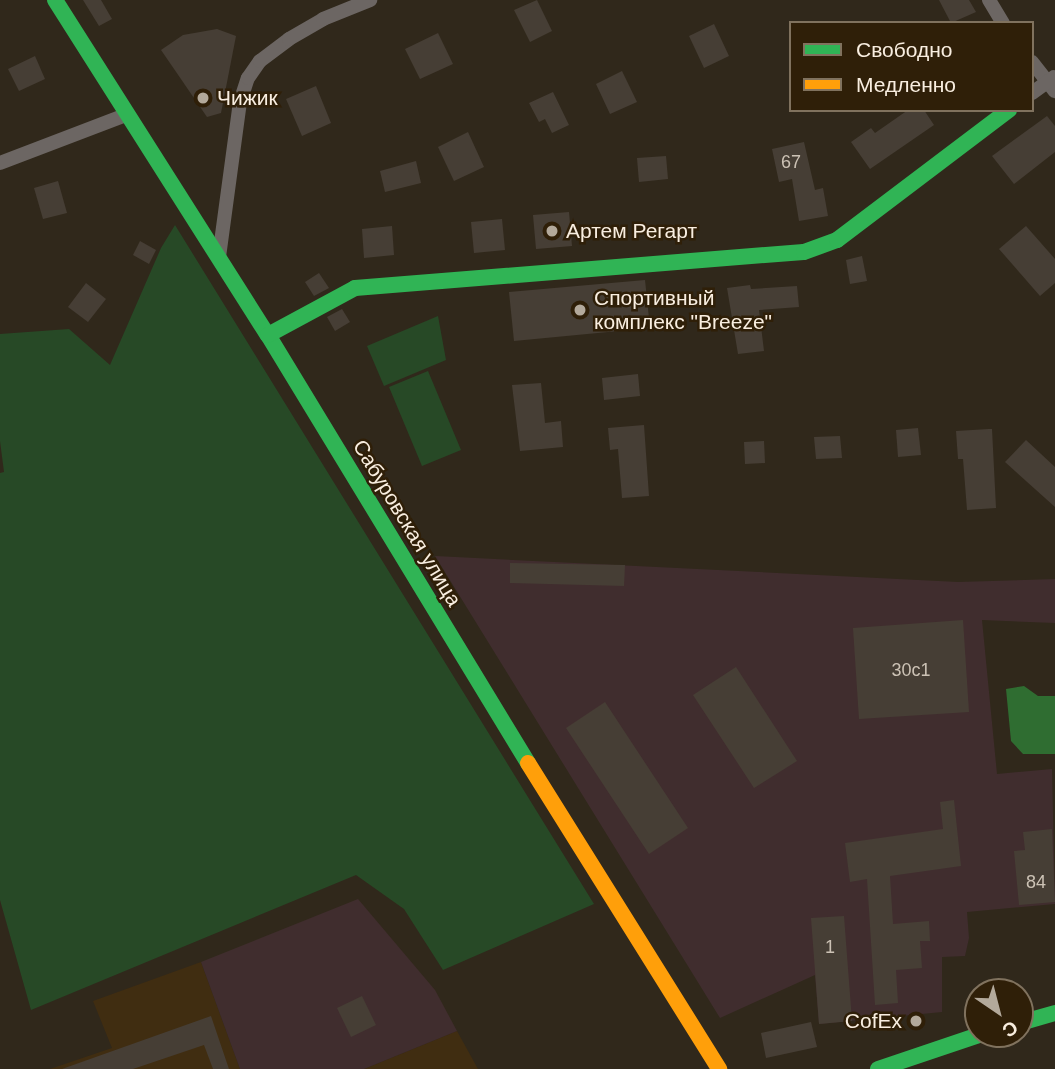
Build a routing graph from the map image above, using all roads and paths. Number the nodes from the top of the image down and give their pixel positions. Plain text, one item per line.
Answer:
1 (55, 0) edge
2 (370, 0) edge
3 (989, 0) edge
4 (1002, 21) edge
5 (1034, 64) edge
6 (1052, 83) edge
7 (1034, 92) edge
8 (1006, 112) edge
9 (128, 114) junction
10 (0, 163) edge
11 (219, 257) junction
12 (268, 335) junction
13 (1055, 1013) edge
14 (1034, 1019) edge
15 (964, 1040) edge
16 (719, 1069) edge
17 (878, 1069) edge

1 - 9 street, Сабуровская улица
2 - 11 street
3 - 4 street
5 - 6 street
6 - 7 street
8 - 12 street
9 - 10 street
9 - 11 street, Сабуровская улица
11 - 12 street, Сабуровская улица
12 - 16 street, Сабуровская улица
13 - 14 street
15 - 17 street

